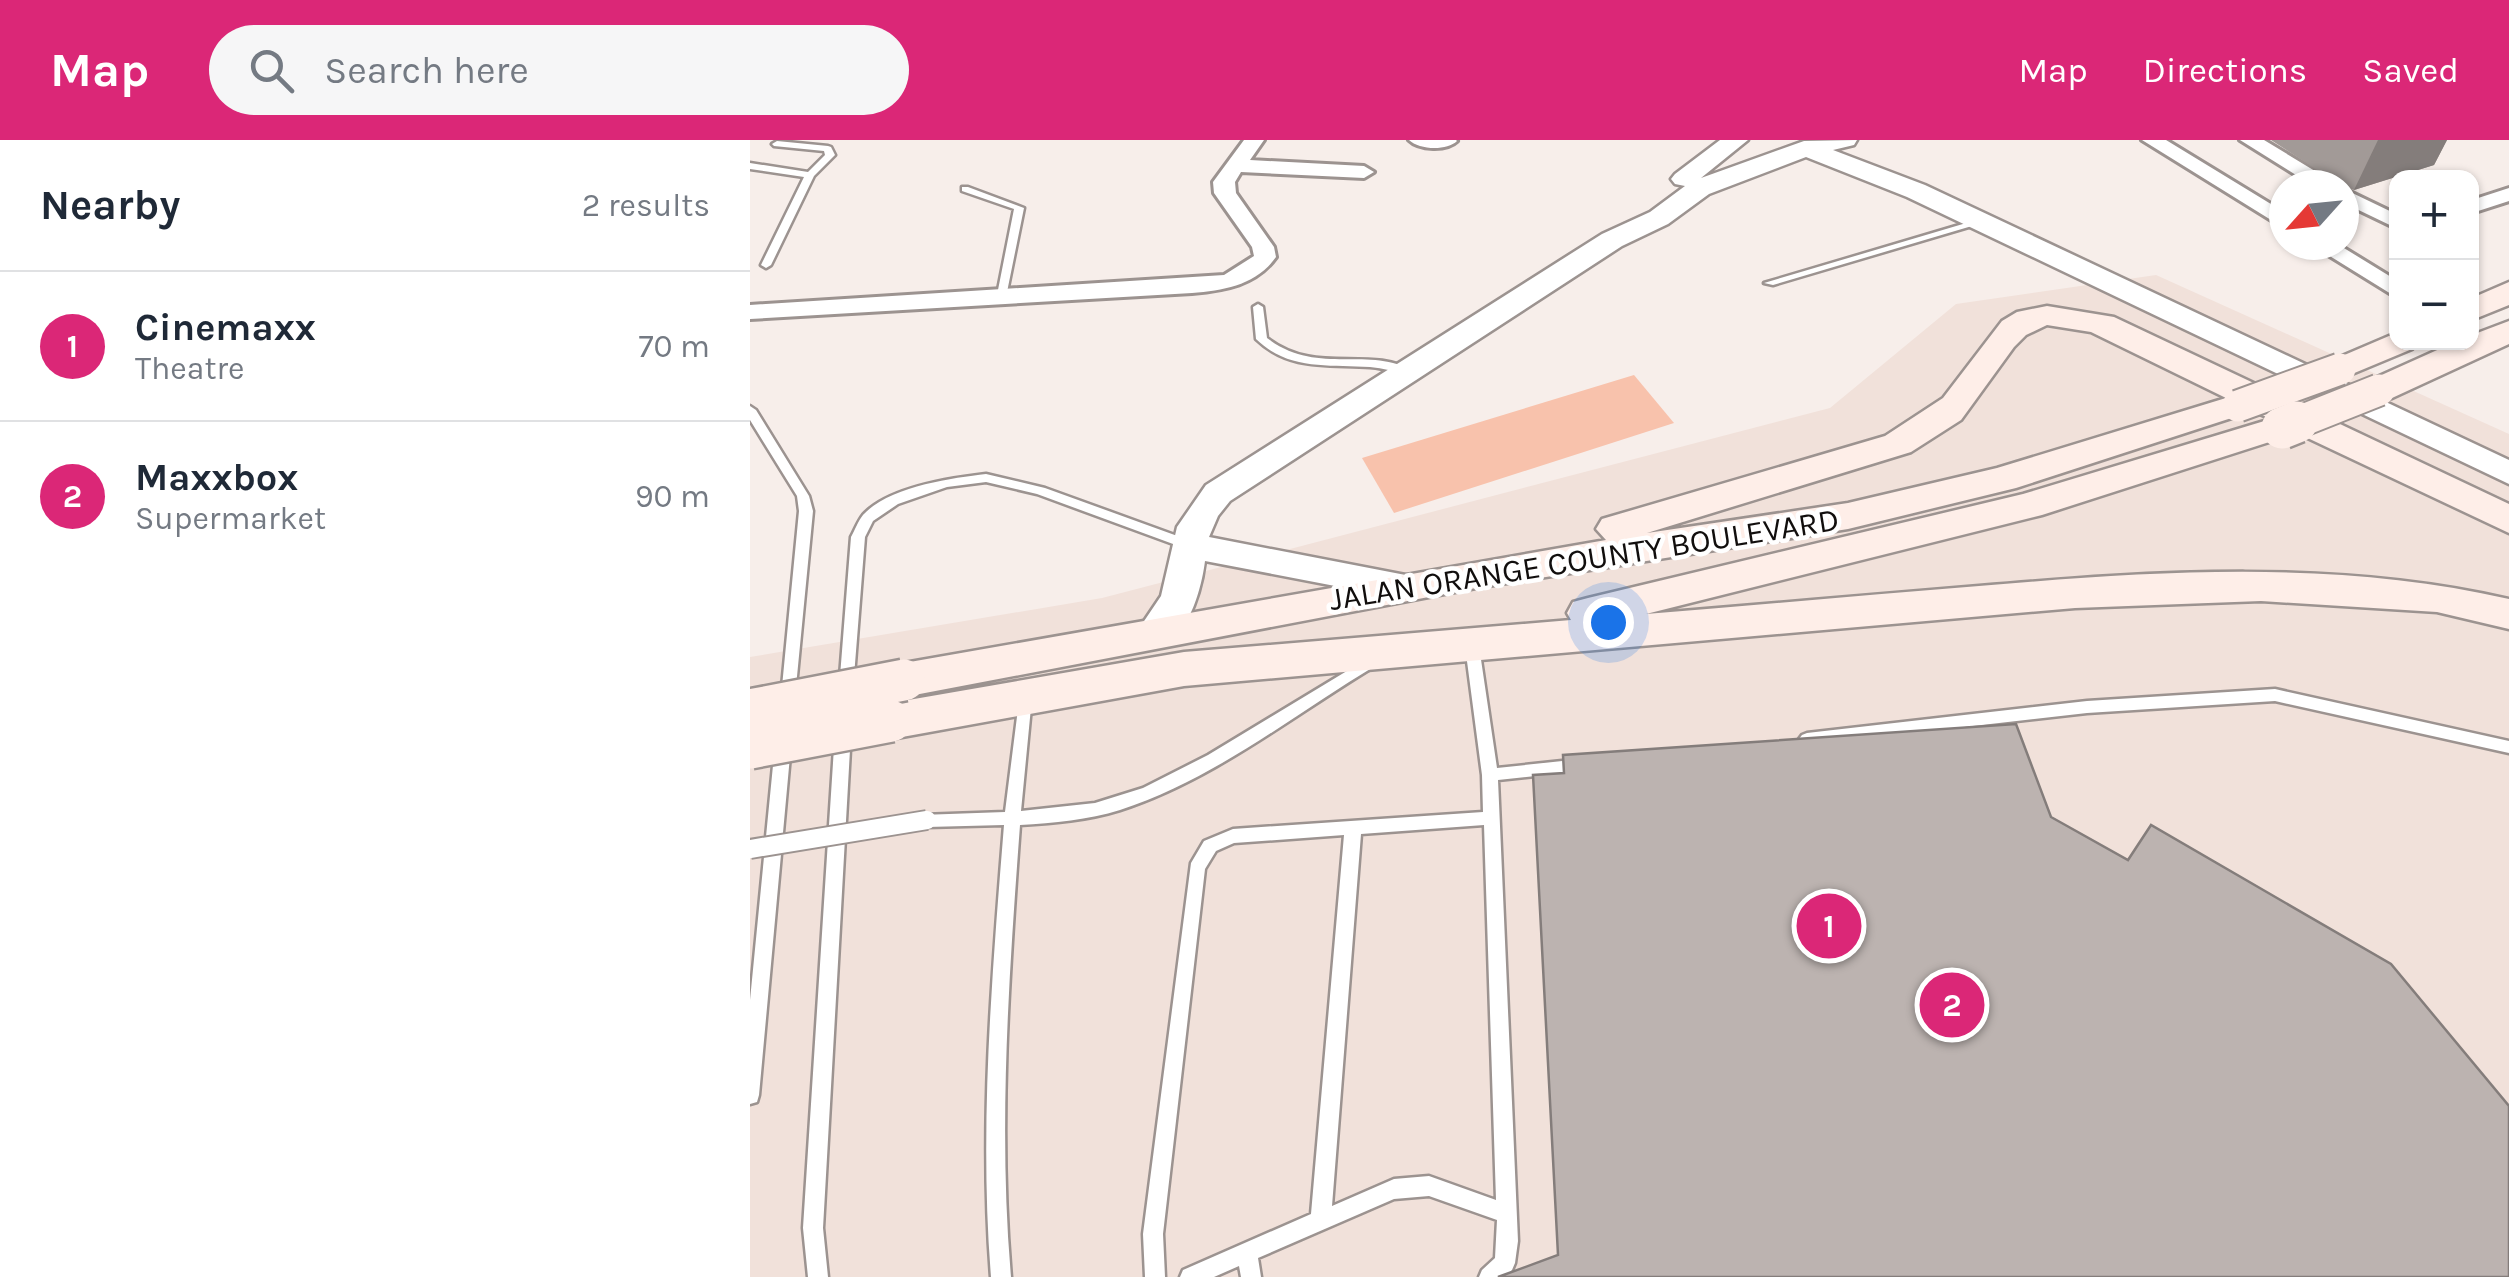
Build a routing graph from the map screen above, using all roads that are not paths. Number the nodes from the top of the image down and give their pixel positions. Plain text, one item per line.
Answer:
1 (1254, 140) edge
2 (1420, 140) edge
3 (1736, 140) edge
4 (1776, 140) edge
5 (1846, 140) edge
6 (2152, 140) edge
7 (2250, 140) edge
8 (1447, 141) edge
9 (776, 142) edge
10 (1807, 148) junction
11 (1876, 148) dead end
12 (750, 166) edge
13 (1236, 166) junction
14 (766, 167) junction
15 (2301, 170) edge
16 (1364, 172) dead end
17 (810, 175) junction
18 (965, 190) dead end
19 (1916, 191) junction
20 (2509, 194) edge
21 (2359, 203) edge
22 (2479, 205) edge
23 (2269, 212) edge
24 (2389, 218) edge
25 (1977, 223) junction
26 (1612, 240) junction
27 (2347, 260) edge
28 (766, 265) dead end
29 (1769, 283) dead end
30 (2389, 286) edge
31 (2509, 292) edge
32 (1002, 295) junction
33 (1258, 307) dead end
34 (2479, 307) edge
35 (750, 312) edge
36 (2490, 335) edge
37 (2389, 347) edge
38 (1409, 372) junction
39 (750, 410) edge
40 (2509, 472) edge
41 (2509, 520) edge
42 (1188, 545) junction
43 (1476, 574) junction
44 (1408, 587) junction
45 (2509, 614) edge
46 (1155, 633) junction
47 (1458, 647) junction
48 (1386, 653) junction
49 (1025, 697) junction
50 (898, 700) junction
51 (750, 710) edge
52 (1798, 740) edge
53 (2509, 747) edge
54 (750, 748) edge
55 (1606, 762) edge
56 (1490, 775) junction
57 (1492, 818) junction
58 (1010, 819) junction
59 (1353, 827) junction
60 (750, 848) edge
61 (750, 1095) edge
62 (1506, 1213) junction
63 (1322, 1220) junction
64 (1247, 1252) junction
65 (818, 1277) edge
66 (1000, 1277) edge
67 (1155, 1277) edge
68 (1190, 1277) edge
69 (1251, 1277) edge
70 (1490, 1277) edge

1 - 13 street
2 - 8 street
3 - 26 street
4 - 10 street
5 - 10 street
6 - 23 street
7 - 15 street
9 - 14 lane
9 - 17 lane
10 - 19 street
10 - 26 street
11 - 19 street
12 - 14 lane
13 - 16 street
13 - 32 street
14 - 17 lane
17 - 28 lane
18 - 32 lane
19 - 25 street
20 - 22 street
21 - 24 street
25 - 29 lane
25 - 40 street
26 - 38 street
27 - 30 street
31 - 34 main road
32 - 35 street
33 - 38 lane
36 - 47 main road, JALAN ORANGE COUNTY BOULEVARD, bridge
37 - 43 main road, JALAN ORANGE COUNTY BOULEVARD, bridge
38 - 42 street
39 - 61 lane
41 - 43 main road
42 - 44 street
42 - 46 street
42 - 65 lane
43 - 44 main road, JALAN ORANGE COUNTY BOULEVARD
44 - 46 main road, JALAN ORANGE COUNTY BOULEVARD
45 - 47 main road
46 - 50 main road, JALAN ORANGE COUNTY BOULEVARD
47 - 48 main road, JALAN ORANGE COUNTY BOULEVARD
47 - 56 lane
48 - 49 main road, JALAN ORANGE COUNTY BOULEVARD
48 - 58 lane
49 - 50 main road, JALAN ORANGE COUNTY BOULEVARD
49 - 58 lane
50 - 51 main road, JALAN ORANGE COUNTY BOULEVARD, bridge
50 - 54 main road, JALAN ORANGE COUNTY BOULEVARD, bridge
52 - 53 lane
55 - 56 lane
56 - 57 lane
57 - 59 lane
57 - 62 lane
58 - 60 lane, bridge
58 - 66 lane
59 - 63 lane
59 - 67 lane
62 - 63 lane
62 - 70 lane
63 - 64 lane
64 - 68 lane
64 - 69 lane

